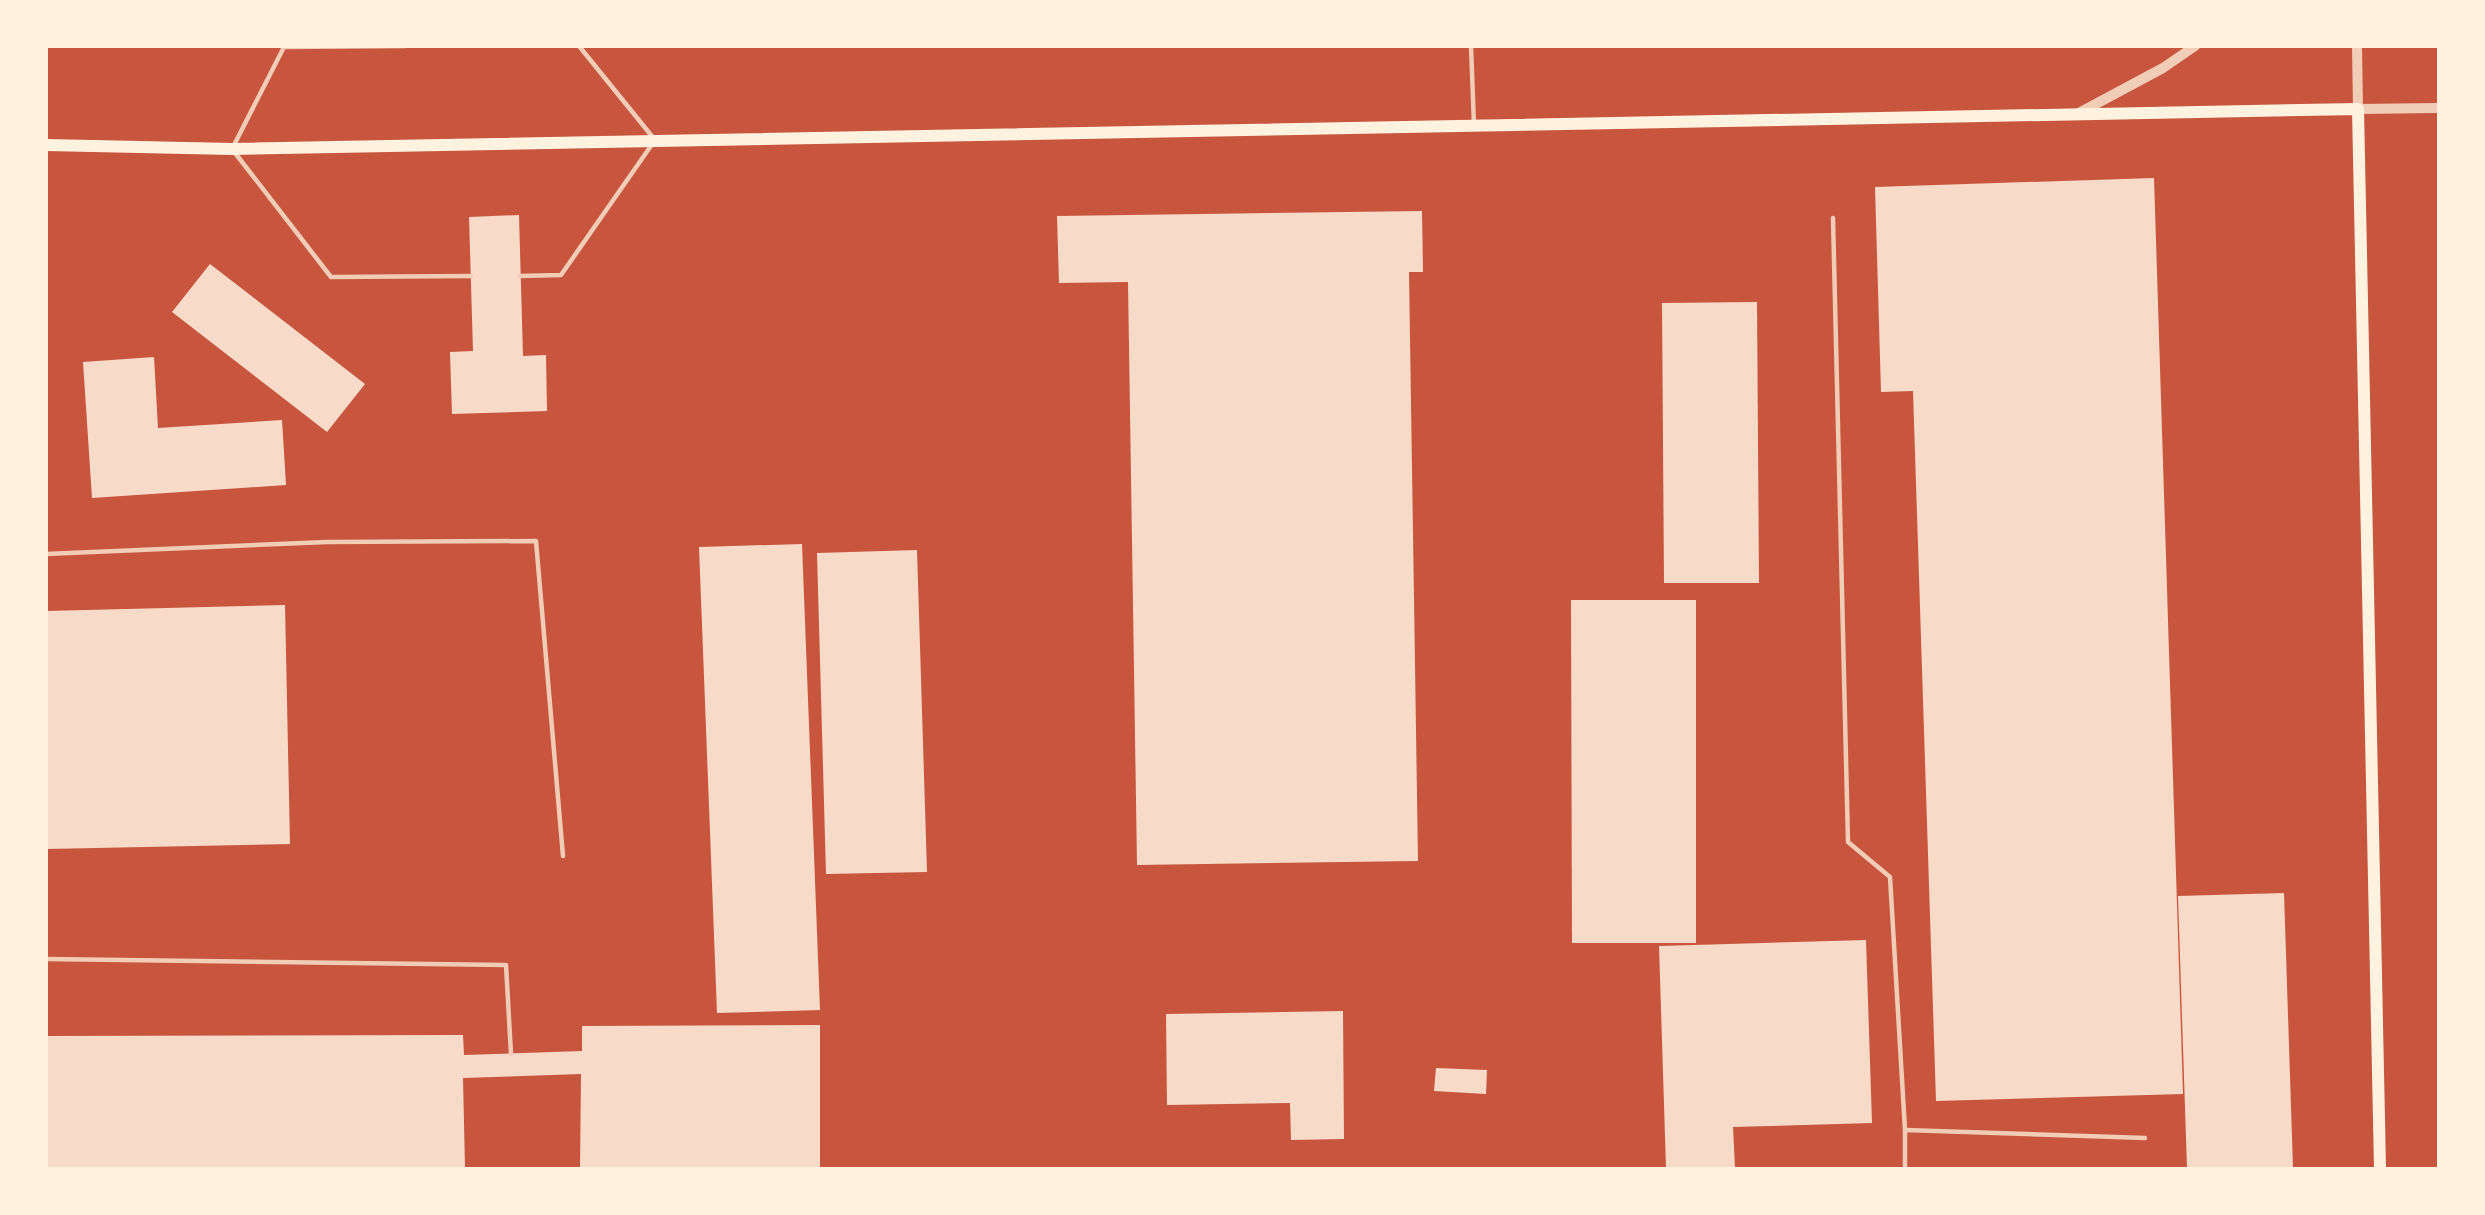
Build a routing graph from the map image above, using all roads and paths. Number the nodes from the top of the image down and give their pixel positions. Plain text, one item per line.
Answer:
1 (405, 46) edge
2 (579, 46) edge
3 (1472, 46) edge
4 (2195, 46) edge
5 (2357, 46) edge
6 (2439, 108) edge
7 (2358, 109) junction
8 (2077, 114) junction
9 (1474, 125) junction
10 (655, 140) junction
11 (46, 144) edge
12 (232, 149) junction
13 (1833, 218) dead end
14 (471, 276) dead end
15 (520, 276) dead end
16 (46, 554) edge
17 (563, 856) dead end
18 (46, 959) edge
19 (511, 1054) dead end
20 (1905, 1130) junction
21 (2145, 1138) dead end
22 (1905, 1168) edge
23 (2380, 1168) edge

1 - 12 lane
2 - 10 lane
3 - 9 lane
4 - 8 street
5 - 7 street
6 - 7 street
7 - 8 main road
7 - 23 main road
8 - 9 main road
9 - 10 main road
10 - 12 main road
10 - 15 lane
11 - 12 main road
12 - 14 lane
13 - 20 lane
16 - 17 lane
18 - 19 lane
20 - 21 lane
20 - 22 lane

